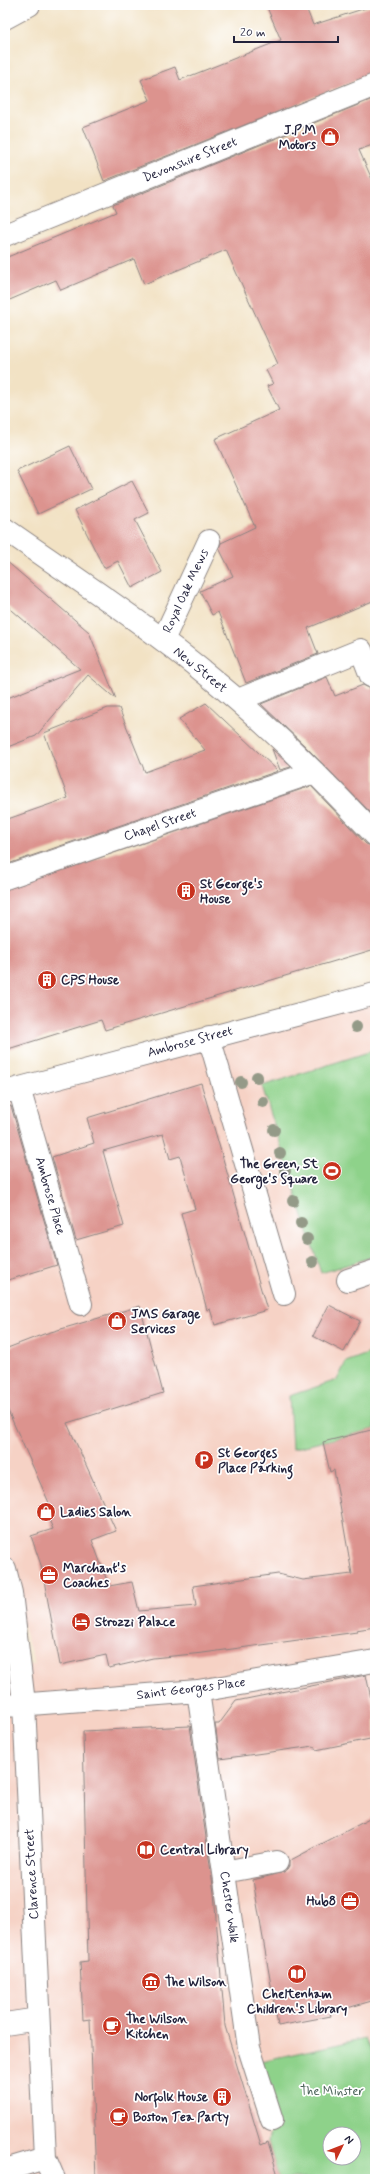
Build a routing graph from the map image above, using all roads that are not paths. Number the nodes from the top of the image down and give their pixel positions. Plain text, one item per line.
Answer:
1 (29, 5) edge
2 (5, 18) edge
3 (375, 85) edge
4 (5, 235) edge
5 (5, 529) edge
6 (209, 541) dead end
7 (163, 640) junction
8 (371, 676) dead end
9 (238, 700) junction
10 (314, 772) junction
11 (375, 835) edge
12 (5, 878) edge
13 (375, 994) edge
14 (208, 1037) junction
15 (12, 1090) edge
16 (375, 1271) edge
17 (348, 1280) dead end
18 (284, 1294) dead end
19 (81, 1304) dead end
20 (5, 1569) edge
21 (375, 1660) edge
22 (198, 1691) junction
23 (14, 1704) edge
24 (277, 1862) dead end
25 (224, 1872) junction
26 (38, 2019) junction
27 (5, 2024) edge
28 (272, 2120) dead end
29 (45, 2158) junction
30 (5, 2170) edge
31 (54, 2179) edge

1 - 2 street
3 - 4 street, Devonshire Street
5 - 7 street, New Street
6 - 7 street, Royal Oak Mews
7 - 9 street, New Street
8 - 9 street
9 - 10 street, New Street
10 - 11 street, New Street
10 - 12 street, Chapel Street
13 - 14 street, Ambrose Street
14 - 15 street, Ambrose Street
14 - 18 street
15 - 19 street, Ambrose Place
16 - 17 street
20 - 23 street, Clarence Street
21 - 22 street, Saint Georges Place
22 - 23 street, Saint Georges Place
22 - 25 street, Chester Walk
23 - 26 street, Clarence Street
24 - 25 street
25 - 28 street, Chester Walk
26 - 27 street
26 - 29 street, Clarence Street
29 - 30 street
29 - 31 street, Clarence Street

